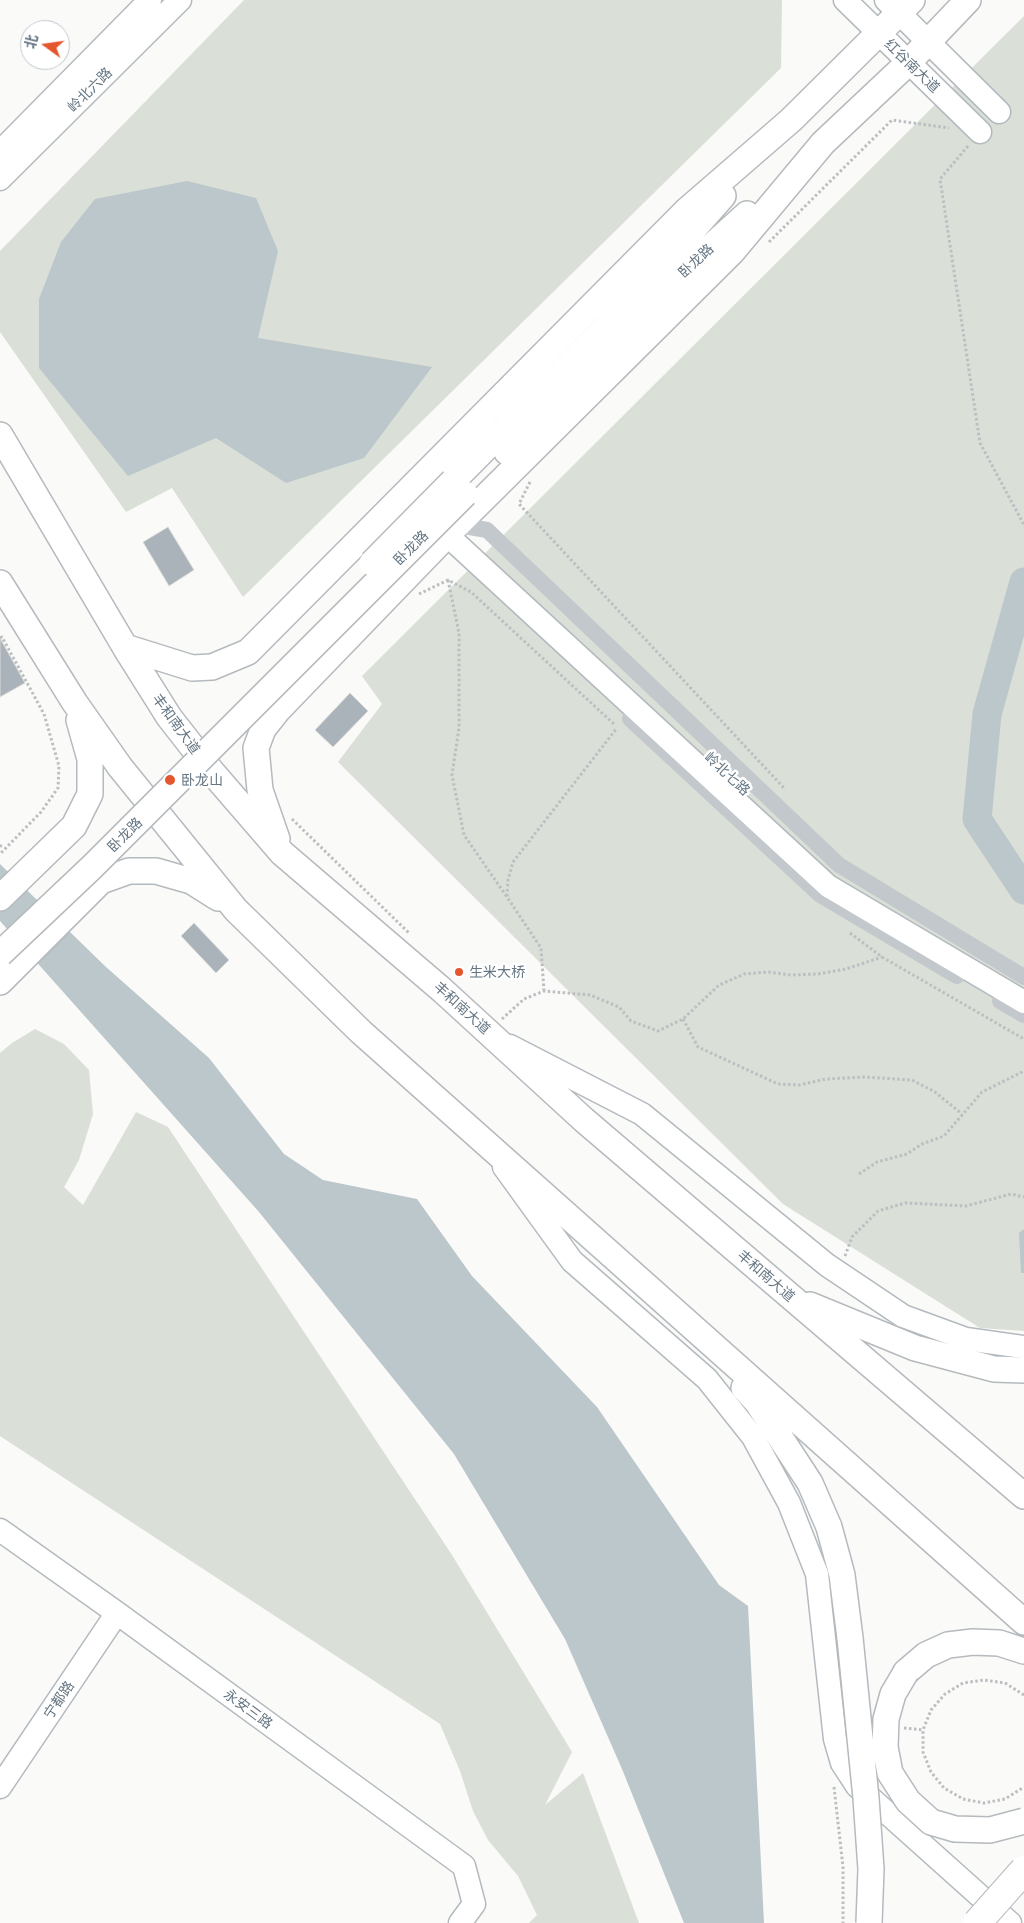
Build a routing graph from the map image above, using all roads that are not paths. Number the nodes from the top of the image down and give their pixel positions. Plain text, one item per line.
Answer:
1 (150, 0) edge
2 (180, 0) edge
3 (845, 0) edge
4 (968, 0) edge
5 (899, 4) edge
6 (878, 33) junction
7 (927, 41) junction
8 (908, 63) junction
9 (999, 112) dead end
10 (792, 120) junction
11 (980, 132) road end
12 (823, 143) junction
13 (0, 152) edge
14 (0, 179) edge
15 (0, 435) edge
16 (459, 488) junction
17 (452, 530) junction
18 (0, 583) edge
19 (125, 647) junction
20 (75, 703) junction
21 (282, 853) junction
22 (0, 898) edge
23 (236, 910) junction
24 (0, 933) edge
25 (0, 954) edge
26 (1024, 977) edge
27 (0, 982) edge
28 (1024, 987) edge
29 (1024, 1002) edge
30 (1024, 1015) edge
31 (499, 1031) junction
32 (486, 1142) junction
33 (788, 1295) junction
34 (676, 1311) junction
35 (1024, 1347) edge
36 (1024, 1370) edge
37 (1024, 1496) edge
38 (0, 1530) edge
39 (117, 1613) junction
40 (1024, 1622) edge
41 (1024, 1652) edge
42 (0, 1787) edge
43 (1024, 1821) edge
44 (1024, 1870) edge
45 (460, 1923) edge
46 (869, 1923) edge
47 (977, 1923) edge
48 (1010, 1923) edge

1 - 13 street, 岭北六路
2 - 14 street, 岭北六路
3 - 6 street, 红谷南大道
4 - 7 main road, 卧龙路
5 - 6 main road, 卧龙路
5 - 7 street, 红谷南大道
6 - 8 street, 红谷南大道
6 - 10 main road, 卧龙路
7 - 8 main road, 卧龙路
7 - 9 street, 红谷南大道
8 - 11 street, 红谷南大道
8 - 12 main road, 卧龙路
10 - 16 main road, 卧龙路
10 - 19 main road, 卧龙路
12 - 16 main road, 卧龙路
12 - 17 main road, 卧龙路
15 - 19 main road, 丰和南大道
16 - 24 main road, 卧龙路, bridge
16 - 25 main road, 卧龙路, bridge
17 - 21 main road, 卧龙路
17 - 26 street
17 - 28 street, 岭北七路
17 - 29 street
17 - 30 street
18 - 20 main road
19 - 21 main road, 丰和南大道
20 - 22 main road
20 - 23 main road
21 - 31 main road, 丰和南大道
23 - 27 main road, 卧龙路
23 - 32 main road
31 - 33 main road, 丰和南大道
31 - 35 street
32 - 34 main road
32 - 48 street
33 - 36 main road
33 - 37 main road, 丰和南大道
34 - 40 main road
34 - 46 main road, bridge
38 - 39 street, 永安三路
39 - 42 street, 宁都路
39 - 45 street, 永安三路
41 - 43 main road, bridge
44 - 47 highway, bridge

